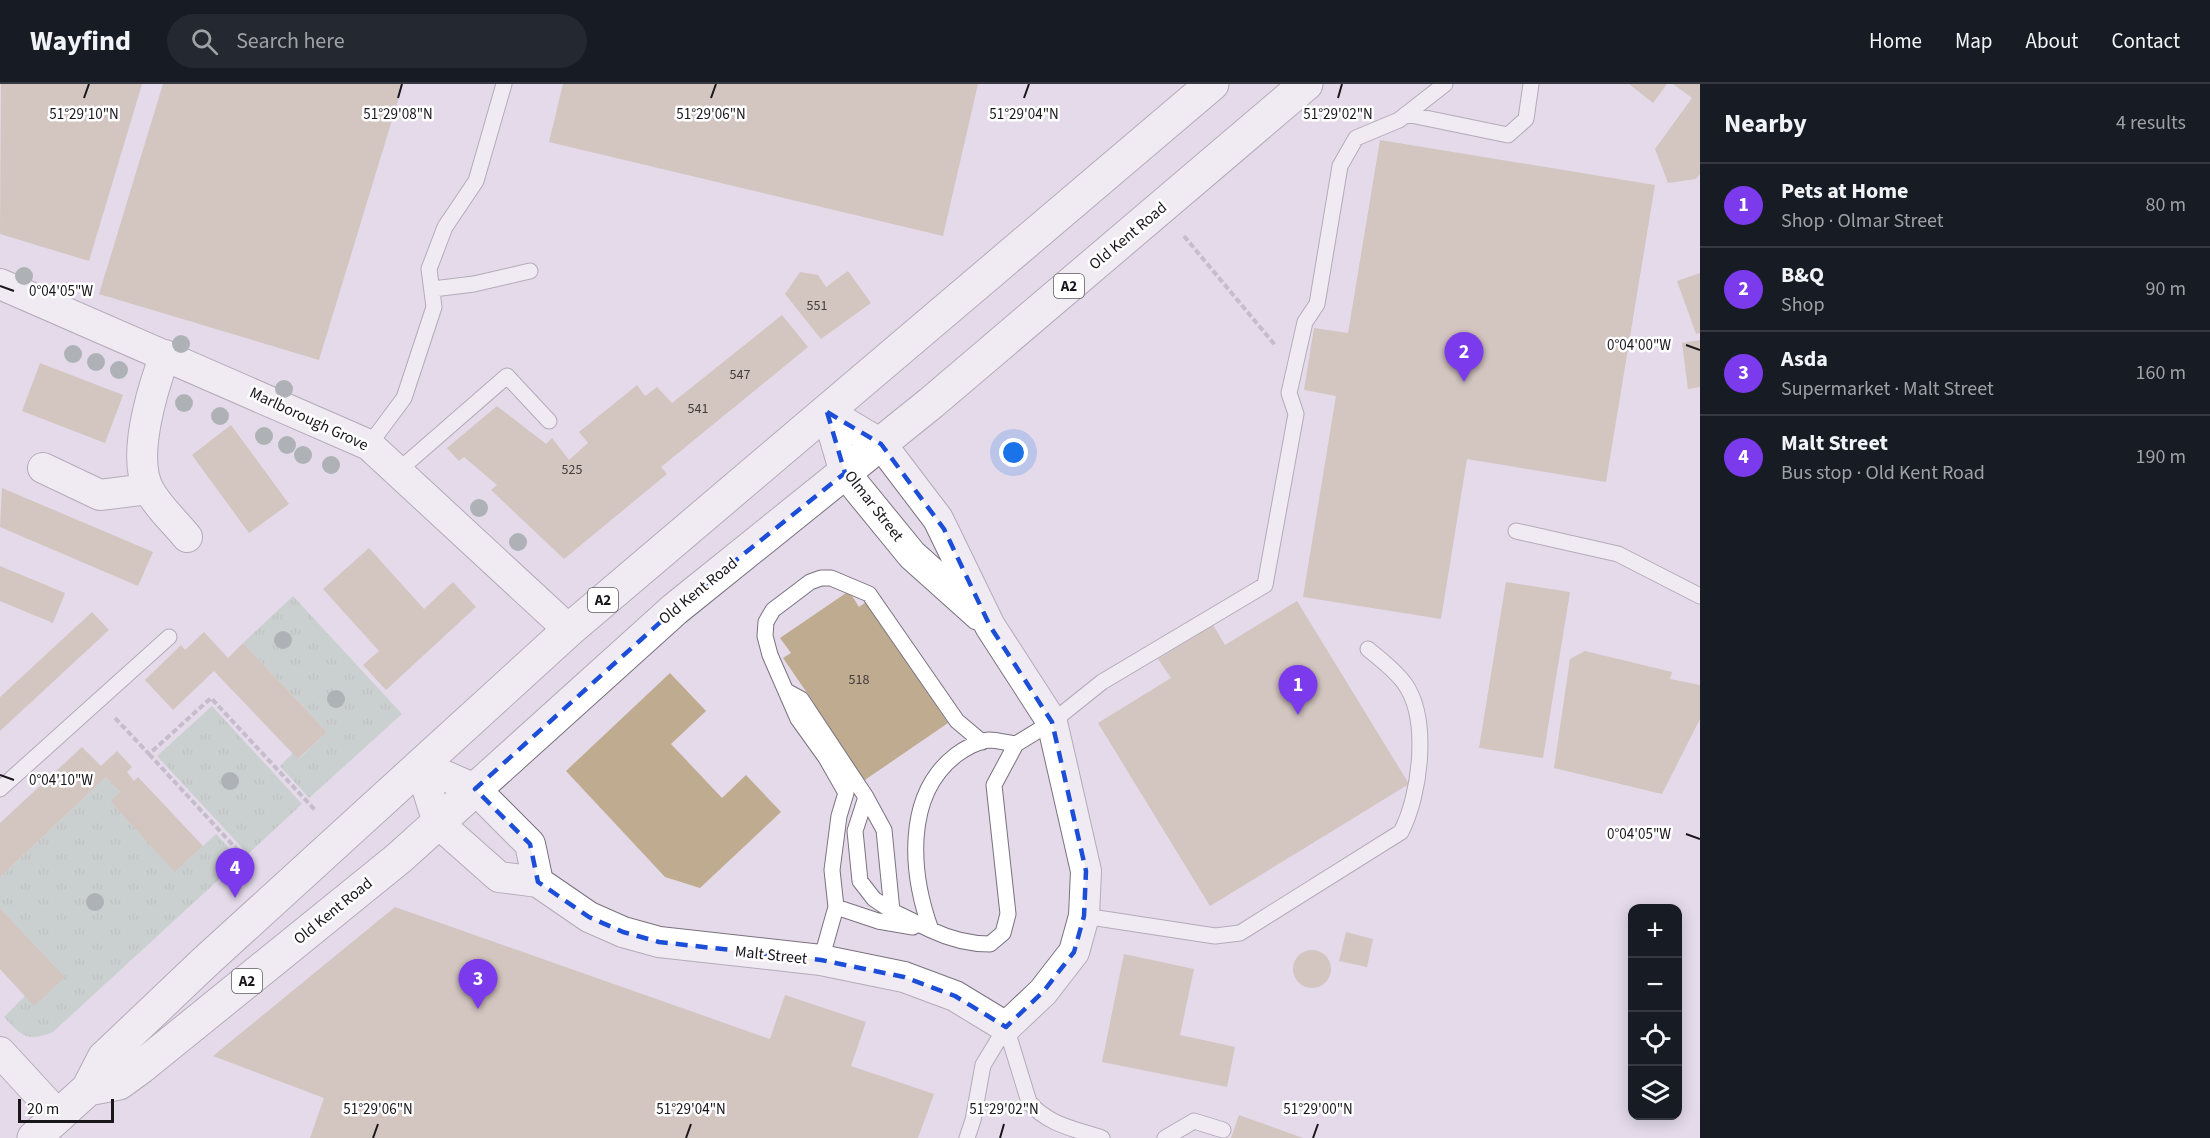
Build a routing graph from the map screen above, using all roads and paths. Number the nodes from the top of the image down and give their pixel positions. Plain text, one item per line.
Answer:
1 (504, 84) edge
2 (1212, 84) edge
3 (1306, 84) edge
4 (1444, 84) edge
5 (1531, 84) edge
6 (1406, 114) junction
7 (1184, 236) dead end
8 (530, 271) dead end
9 (0, 284) edge
10 (432, 289) junction
11 (165, 355) junction
12 (1296, 359) junction
13 (827, 412) junction
14 (549, 421) dead end
15 (369, 444) junction
16 (881, 444) junction
17 (43, 468) dead end
18 (399, 470) junction
19 (845, 473) junction
20 (148, 489) junction
21 (1516, 531) dead end
22 (187, 537) dead end
23 (1700, 596) edge
24 (990, 626) junction
25 (569, 630) junction
26 (169, 637) dead end
27 (1368, 650) dead end
28 (788, 691) junction
29 (99, 700) junction
30 (1052, 722) junction
31 (982, 742) junction
32 (1016, 744) junction
33 (148, 754) junction
34 (420, 765) junction
35 (0, 789) edge
36 (475, 789) junction
37 (867, 796) junction
38 (315, 810) dead end
39 (438, 823) junction
40 (253, 867) dead end
41 (538, 882) junction
42 (836, 908) junction
43 (892, 911) junction
44 (1084, 916) junction
45 (931, 930) junction
46 (821, 960) junction
47 (1006, 1027) junction
48 (0, 1052) edge
49 (88, 1089) junction
50 (58, 1115) junction
51 (1223, 1131) dead end
52 (34, 1138) edge
53 (967, 1138) edge
54 (1102, 1138) edge
55 (1165, 1138) edge

1 - 10 lane
2 - 13 highway, Old Kent Road / A2
3 - 16 highway, Old Kent Road / A2
4 - 6 lane
5 - 6 lane
6 - 12 lane
7 - 12 path
8 - 10 lane
9 - 11 street, Marlborough Grove
10 - 15 lane
11 - 15 street, Marlborough Grove
11 - 20 street
12 - 30 lane
13 - 16 street, Olmar Street
13 - 19 street, Olmar Street
13 - 25 highway, Old Kent Road / A2
14 - 18 lane
15 - 18 street, Marlborough Grove
16 - 19 highway, Old Kent Road / A2
16 - 24 street, Olmar Street
17 - 20 street
18 - 25 street, Marlborough Grove
19 - 24 street, Olmar Street
19 - 36 highway, Old Kent Road / A2
20 - 22 street
21 - 23 lane
24 - 30 street, Olmar Street
25 - 34 highway, Old Kent Road / A2
26 - 29 lane
27 - 44 lane
28 - 31 lane
28 - 37 lane
28 - 42 lane
29 - 33 path
29 - 35 lane
30 - 32 lane
30 - 44 street, Olmar Street
31 - 32 lane
31 - 45 lane
32 - 45 lane
33 - 38 path
33 - 40 path
34 - 36 street
34 - 39 street
34 - 49 highway, Old Kent Road / A2
36 - 39 highway, Old Kent Road / A2
36 - 41 street
37 - 43 lane
37 - 43 lane
39 - 41 street, Malt Street
39 - 49 highway, Old Kent Road / A2
41 - 46 street, Malt Street
42 - 45 lane
42 - 46 lane
43 - 45 lane
44 - 47 street, Olmar Street
46 - 47 street, Malt Street
47 - 53 lane
47 - 54 lane
48 - 50 street
49 - 50 highway, Old Kent Road / A2
50 - 52 highway, Old Kent Road / A2
51 - 55 lane

